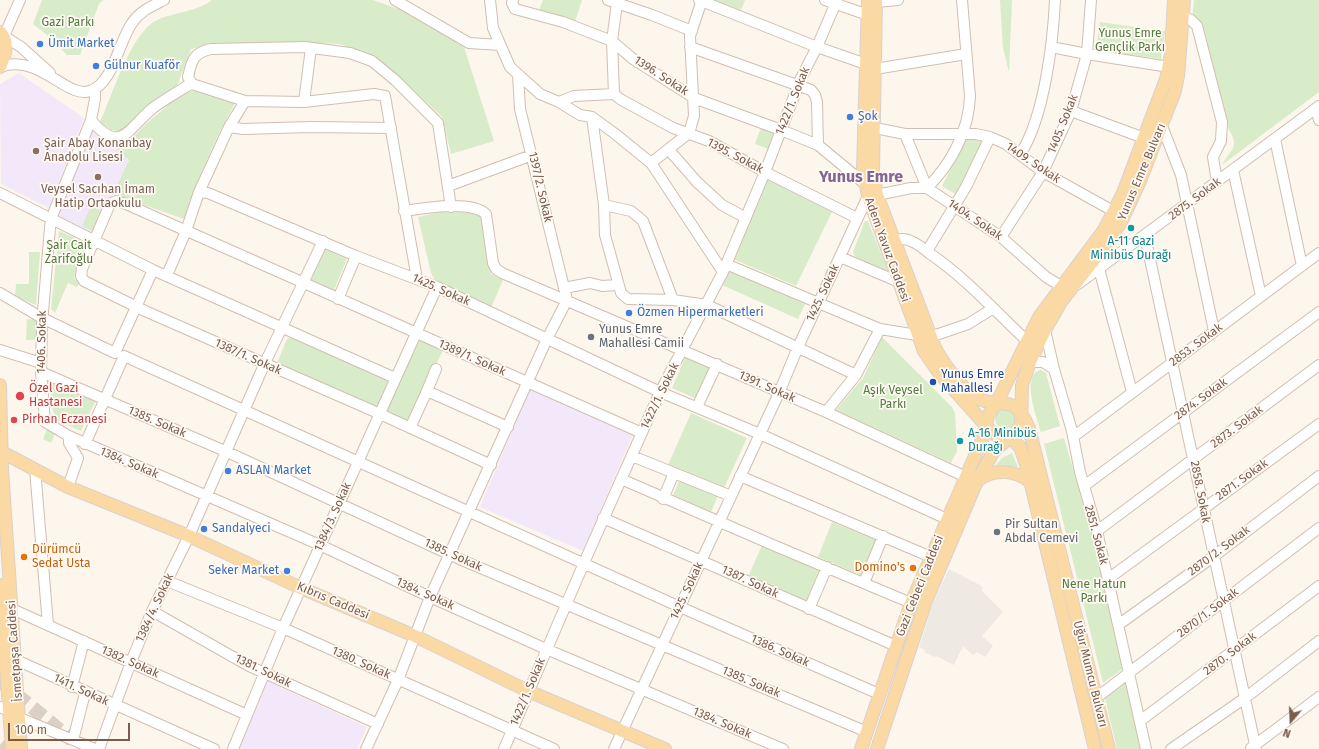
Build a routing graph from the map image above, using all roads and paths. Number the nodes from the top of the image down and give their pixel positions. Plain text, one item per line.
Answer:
1 (20, 0) edge
2 (164, 0) edge
3 (395, 0) edge
4 (490, 0) edge
5 (513, 0) edge
6 (701, 0) edge
7 (825, 0) edge
8 (898, 0) edge
9 (962, 0) edge
10 (1056, 0) edge
11 (1091, 0) edge
12 (1174, 0) edge
13 (1184, 0) edge
14 (874, 1) edge
15 (612, 2) edge
16 (836, 2) edge
17 (868, 15) junction
18 (1183, 16) junction
19 (692, 31) junction
20 (2, 34) edge
21 (612, 41) junction
22 (500, 45) junction
23 (690, 47) junction
24 (817, 47) junction
25 (1052, 47) junction
26 (311, 48) junction
27 (966, 54) junction
28 (1087, 54) junction
29 (0, 67) edge
30 (871, 67) junction
31 (1169, 67) junction
32 (518, 74) junction
33 (53, 78) junction
34 (192, 84) junction
35 (798, 85) junction
36 (95, 89) junction
37 (614, 94) junction
38 (694, 98) junction
39 (244, 101) junction
40 (304, 102) junction
41 (559, 102) junction
42 (1318, 107) edge
43 (1071, 111) junction
44 (592, 118) junction
45 (90, 120) junction
46 (1319, 120) edge
47 (1162, 126) junction
48 (229, 127) junction
49 (391, 128) junction
50 (875, 128) junction
51 (781, 130) junction
52 (689, 134) junction
53 (905, 134) junction
54 (962, 135) junction
55 (990, 137) junction
56 (1144, 138) junction
57 (1275, 139) junction
58 (818, 145) junction
59 (669, 150) junction
60 (1021, 153) junction
61 (532, 155) junction
62 (651, 163) junction
63 (1233, 170) junction
64 (765, 172) junction
65 (1043, 172) junction
66 (1217, 182) junction
67 (864, 183) junction
68 (448, 186) junction
69 (927, 188) junction
70 (199, 192) junction
71 (0, 193) edge
72 (872, 195) junction
73 (1189, 203) junction
74 (110, 204) joint
75 (604, 205) junction
76 (955, 206) junction
77 (451, 207) junction
78 (404, 211) junction
79 (1115, 212) junction
80 (746, 218) junction
81 (856, 218) junction
82 (51, 224) junction
83 (186, 231) junction
84 (1145, 236) junction
85 (1000, 237) junction
86 (893, 240) junction
87 (95, 241) junction
88 (323, 241) junction
89 (927, 251) junction
90 (1319, 253) edge
91 (356, 256) junction
92 (840, 257) junction
93 (1097, 264) junction
94 (1302, 266) junction
95 (724, 268) junction
96 (153, 270) junction
97 (167, 276) junction
98 (416, 278) junction
99 (899, 282) junction
100 (303, 283) junction
101 (617, 285) junction
102 (437, 287) junction
103 (564, 288) junction
104 (1065, 288) junction
105 (0, 293) edge
106 (1261, 296) junction
107 (338, 299) junction
108 (567, 300) junction
109 (673, 300) junction
110 (818, 304) junction
111 (707, 305) junction
112 (136, 307) junction
113 (992, 309) junction
114 (1319, 312) edge
115 (42, 318) junction
116 (282, 326) junction
117 (880, 329) junction
118 (1045, 330) junction
119 (1214, 331) junction
120 (416, 333) junction
121 (917, 335) junction
122 (930, 336) junction
123 (547, 339) junction
124 (1027, 341) junction
125 (798, 347) junction
126 (683, 349) junction
127 (0, 350) edge
128 (119, 355) junction
129 (1030, 362) junction
130 (1172, 363) junction
131 (264, 364) junction
132 (717, 364) junction
133 (1319, 365) edge
134 (41, 368) junction
135 (1054, 369) junction
136 (436, 370) dead end
137 (856, 375) junction
138 (395, 378) junction
139 (528, 382) junction
140 (0, 385) edge
141 (427, 391) junction
142 (660, 392) junction
143 (779, 392) junction
144 (1132, 392) junction
145 (104, 400) junction
146 (997, 402) junction
147 (697, 407) junction
148 (243, 411) junction
149 (826, 412) junction
150 (1184, 412) junction
151 (378, 413) junction
152 (1021, 414) junction
153 (1319, 424) edge
154 (987, 426) junction
155 (508, 427) junction
156 (410, 428) junction
157 (642, 434) junction
158 (760, 434) junction
159 (69, 436) junction
160 (1073, 436) junction
161 (1010, 438) junction
162 (85, 444) junction
163 (0, 451) edge
164 (225, 451) junction
165 (632, 456) junction
166 (1193, 460) junction
167 (358, 461) junction
168 (491, 465) junction
169 (35, 469) junction
170 (674, 473) junction
171 (740, 476) junction
172 (1319, 476) edge
173 (621, 479) junction
174 (972, 479) junction
175 (1030, 482) junction
176 (1084, 486) junction
177 (68, 487) junction
178 (205, 496) junction
179 (731, 496) junction
180 (664, 499) junction
181 (339, 503) junction
182 (1202, 509) junction
183 (469, 512) junction
184 (603, 518) junction
185 (947, 519) junction
186 (719, 521) junction
187 (1319, 528) edge
188 (1097, 531) junction
189 (188, 536) junction
190 (882, 536) junction
191 (320, 545) junction
192 (450, 554) junction
193 (931, 557) junction
194 (1213, 557) junction
195 (701, 560) junction
196 (584, 562) junction
197 (827, 567) junction
198 (1108, 579) junction
199 (168, 581) junction
200 (864, 583) junction
201 (1319, 586) edge
202 (301, 588) junction
203 (0, 592) edge
204 (430, 597) junction
205 (1224, 601) junction
206 (911, 603) junction
207 (566, 604) junction
208 (680, 607) junction
209 (12, 609) junction
210 (810, 609) junction
211 (152, 611) junction
212 (48, 625) junction
213 (1118, 625) junction
214 (282, 628) junction
215 (415, 636) junction
216 (84, 641) junction
217 (1319, 641) edge
218 (663, 645) junction
219 (896, 646) junction
220 (546, 649) junction
221 (1234, 650) junction
222 (7, 657) edge
223 (131, 662) junction
224 (265, 673) junction
225 (1129, 673) junction
226 (398, 680) junction
227 (72, 687) junction
228 (641, 689) junction
229 (528, 690) junction
230 (85, 693) junction
231 (879, 694) junction
232 (1319, 697) edge
233 (1096, 698) junction
234 (1245, 698) junction
235 (114, 706) junction
236 (10, 712) edge
237 (248, 715) junction
238 (1140, 721) junction
239 (378, 724) junction
240 (512, 730) junction
241 (622, 732) junction
242 (867, 732) junction
243 (73, 740) junction
244 (1253, 748) edge
245 (12, 749) edge
246 (21, 749) edge
247 (95, 749) edge
248 (99, 749) edge
249 (214, 749) edge
250 (233, 749) edge
251 (366, 749) edge
252 (504, 749) edge
253 (554, 749) edge
254 (614, 749) edge
255 (666, 749) edge
256 (783, 749) edge
257 (861, 749) edge
258 (877, 749) edge
259 (1095, 749) edge
260 (1109, 749) edge
261 (1146, 749) edge
262 (1171, 749) edge

1 - 20 street
2 - 36 street
3 - 22 street
4 - 22 street
5 - 21 street, 1396. Sokak
6 - 19 street
6 - 24 street
7 - 16 street
8 - 14 street
9 - 27 street
10 - 25 street
11 - 28 street, 1405. Sokak
12 - 31 main road, Yunus Emre Bulvarı
13 - 18 main road, Yunus Emre Bulvarı
14 - 17 main road, Adem Yavuz Caddesi
14 - 30 main road, Adem Yavuz Caddesi
15 - 19 street
15 - 21 street
16 - 17 street
16 - 24 street, 1422/1. Sokak
17 - 30 main road, Adem Yavuz Caddesi
18 - 47 main road, Yunus Emre Bulvarı
18 - 66 street
19 - 23 street
20 - 29 main road
20 - 33 street
21 - 37 street
21 - 38 street, 1396. Sokak
22 - 32 street
23 - 35 street
23 - 38 street
24 - 30 street
24 - 35 street, 1422/1. Sokak
25 - 28 street
25 - 60 street
26 - 34 street
26 - 40 street
26 - 68 street
27 - 30 street
27 - 54 street
28 - 31 street
28 - 43 street, 1405. Sokak
29 - 33 street
30 - 50 main road, Adem Yavuz Caddesi
30 - 67 main road, Adem Yavuz Caddesi
31 - 56 main road, Yunus Emre Bulvarı
32 - 41 street
32 - 61 street, 1397/2. Sokak
33 - 36 street
34 - 39 street
34 - 45 street
35 - 51 street, 1422/1. Sokak
35 - 58 street
36 - 45 street
37 - 41 street
37 - 52 street, 1395. Sokak
38 - 51 street, 1396. Sokak
38 - 52 street
39 - 40 street
39 - 48 street
40 - 49 street
41 - 44 street
42 - 46 street
42 - 57 street, 2875. Sokak
43 - 56 street
43 - 65 street, 1405. Sokak
44 - 62 street
44 - 75 street
45 - 82 street
47 - 73 street
47 - 93 main road, Yunus Emre Bulvarı
48 - 49 street
48 - 70 street
49 - 78 street
50 - 53 street, 1409. Sokak
50 - 72 main road, Adem Yavuz Caddesi
51 - 58 street, 1396. Sokak
51 - 64 street, 1422/1. Sokak
52 - 59 street
52 - 64 street, 1395. Sokak
53 - 54 street, 1409. Sokak
53 - 69 street
54 - 55 street, 1409. Sokak
54 - 69 street
55 - 60 street, 1409. Sokak
55 - 76 street
56 - 79 main road, Yunus Emre Bulvarı
57 - 63 street, 2875. Sokak
57 - 94 street
58 - 67 street, 1396. Sokak
59 - 62 street
59 - 80 street
60 - 65 street, 1409. Sokak
61 - 68 street
61 - 103 street, 1397/2. Sokak
62 - 95 street
63 - 66 street, 2875. Sokak
63 - 106 street
64 - 80 street, 1422/1. Sokak
64 - 81 street, 1395. Sokak
65 - 79 street, 1409. Sokak
65 - 85 street, 1405. Sokak
66 - 73 street, 2875. Sokak
67 - 72 main road, Adem Yavuz Caddesi
68 - 77 street
69 - 72 street
69 - 76 street, 1404. Sokak
70 - 83 street
70 - 88 street, 1425. Sokak
71 - 82 street
72 - 81 street, 1425. Sokak
72 - 86 main road, Adem Yavuz Caddesi
72 - 99 main road, Adem Yavuz Caddesi
73 - 84 street, 2875. Sokak
73 - 119 street
74 - 83 street, 1389/1. Sokak
74 - 87 street, 1387/1. Sokak
75 - 101 street
75 - 109 street
76 - 85 street, 1404. Sokak
76 - 89 street
77 - 78 street
77 - 108 street, 1391. Sokak
78 - 98 street
79 - 104 main road, Yunus Emre Bulvarı
80 - 95 street, 1422/1. Sokak
81 - 92 street, 1425. Sokak
82 - 87 street
82 - 115 street, 1406. Sokak
83 - 97 street
83 - 100 street, 1389/1. Sokak
84 - 93 street, 2875. Sokak
84 - 130 street, 2858. Sokak
85 - 104 street, 1404. Sokak
86 - 89 street
86 - 122 main road, Adem Yavuz Caddesi
87 - 96 street
87 - 112 street, 1387/1. Sokak
88 - 91 street, 1425. Sokak
88 - 100 street, 1384/4. Sokak
89 - 113 street
90 - 94 street, 2853. Sokak
91 - 98 street, 1425. Sokak
91 - 107 street
92 - 99 street
92 - 110 street, 1425. Sokak
93 - 104 main road, Yunus Emre Bulvarı
93 - 144 street
94 - 106 street, 2853. Sokak
95 - 110 street
95 - 111 street, 1422/1. Sokak
96 - 97 street
96 - 112 street
97 - 116 street
98 - 102 street, 1425. Sokak
99 - 121 main road, Adem Yavuz Caddesi
100 - 107 street, 1389/1. Sokak
100 - 116 street, 1384/4. Sokak
101 - 103 street
101 - 109 street
102 - 120 street, 1384/3. Sokak
102 - 123 street, 1425. Sokak
103 - 108 street, 1397/2. Sokak
104 - 118 main road, Yunus Emre Bulvarı
104 - 124 main road, Yunus Emre Bulvarı
105 - 115 street
106 - 119 street, 2853. Sokak
107 - 120 street, 1389/1. Sokak
108 - 123 street
108 - 126 street, 1391. Sokak
109 - 111 street
110 - 117 street
110 - 125 street, 1425. Sokak
111 - 125 street
111 - 126 street, 1422/1. Sokak
112 - 128 street
112 - 131 street, 1387/1. Sokak
113 - 122 street
113 - 124 street
114 - 150 street, 2874. Sokak
115 - 128 street, 1386. Sokak
115 - 134 street, 1406. Sokak
116 - 131 street, 1384/4. Sokak
116 - 138 street
117 - 121 street
117 - 137 street
118 - 129 main road, Yunus Emre Bulvarı
118 - 135 street, 2851. Sokak
119 - 130 street, 2853. Sokak
120 - 138 street, 1384/3. Sokak
120 - 139 street, 1389/1. Sokak
121 - 122 main road
121 - 154 main road, Adem Yavuz Caddesi
122 - 146 main road, Adem Yavuz Caddesi
123 - 139 street
123 - 142 street, 1425. Sokak
124 - 146 main road, Yunus Emre Bulvarı
125 - 137 street
125 - 143 street, 1425. Sokak
126 - 132 street, 1391. Sokak
126 - 142 street, 1422/1. Sokak
127 - 134 street, 1385. Sokak
128 - 145 street
128 - 148 street, 1386. Sokak
129 - 135 street
129 - 152 main road, Yunus Emre Bulvarı
130 - 144 street, 2853. Sokak
130 - 150 street, 2858. Sokak
131 - 148 street, 1384/4. Sokak
131 - 151 street, 1387/1. Sokak
132 - 143 street, 1391. Sokak
132 - 147 street
133 - 166 street, 2873. Sokak
134 - 145 street, 1385. Sokak
134 - 159 street, 1406. Sokak
135 - 160 street, 2851. Sokak
136 - 141 street
137 - 149 street
138 - 151 street, 1384/3. Sokak
139 - 155 street
139 - 157 street, 1389/1. Sokak
140 - 163 main road, İsmetpaşa Caddesi
141 - 155 street
141 - 156 street
142 - 147 street, 1425. Sokak
142 - 157 street, 1422/1. Sokak
143 - 149 street, 1391. Sokak
143 - 158 street, 1425. Sokak
144 - 160 street, 2853. Sokak
145 - 162 street
145 - 164 street, 1385. Sokak
146 - 152 main road
146 - 154 main road
147 - 158 street, 1425. Sokak
148 - 164 street, 1384/4. Sokak
148 - 167 street, 1386. Sokak
149 - 174 street, 1391. Sokak
150 - 166 street, 2858. Sokak
150 - 176 street, 2874. Sokak
151 - 156 street, 1387/1. Sokak
151 - 167 street, 1384/3. Sokak
152 - 161 main road
152 - 233 main road, Uğur Mumcu Bulvarı
153 - 182 street, 2871. Sokak
154 - 161 main road
154 - 174 main road, Gazi Cebeci Caddesi
155 - 168 street
156 - 168 street, 1387/1. Sokak
157 - 165 street, 1422/1. Sokak
158 - 171 street, 1425. Sokak
158 - 185 street, 1425. Sokak
159 - 162 street, 1384. Sokak
159 - 177 street
160 - 176 street, 2851. Sokak
161 - 174 main road, Gazi Cebeci Caddesi
161 - 175 main road, Uğur Mumcu Bulvarı
162 - 178 street, 1384. Sokak
163 - 169 main road, Kıbrıs Caddesi
163 - 209 main road, İsmetpaşa Caddesi
164 - 178 street, 1384/4. Sokak
164 - 181 street, 1385. Sokak
165 - 170 street
165 - 173 street, 1422/1. Sokak
166 - 182 street, 2858. Sokak
166 - 188 street, 2873. Sokak
167 - 181 street, 1384/3. Sokak
167 - 183 street, 1386. Sokak
168 - 183 street
169 - 177 main road, Kıbrıs Caddesi
169 - 212 street
170 - 179 street
170 - 180 street
171 - 179 street, 1425. Sokak
171 - 190 street
172 - 194 street, 2870/2. Sokak
173 - 180 street
173 - 184 street, 1422/1. Sokak
174 - 175 main road
174 - 185 main road, Gazi Cebeci Caddesi
174 - 258 main road, Gazi Cebeci Caddesi
175 - 259 main road, Uğur Mumcu Bulvarı
176 - 188 street, 2851. Sokak
177 - 189 main road, Kıbrıs Caddesi
178 - 189 street, 1384/4. Sokak
178 - 191 street, 1384. Sokak
179 - 186 street, 1425. Sokak
180 - 186 street
181 - 191 street, 1384/3. Sokak
181 - 192 street, 1385. Sokak
182 - 194 street, 2858. Sokak
182 - 198 street, 2871. Sokak
183 - 192 street
183 - 196 street, 1386. Sokak
184 - 195 street, 1387. Sokak
184 - 196 street, 1422/1. Sokak
185 - 193 main road, Gazi Cebeci Caddesi
186 - 195 street, 1425. Sokak
186 - 197 street
187 - 205 street, 2870/1. Sokak
188 - 198 street, 2851. Sokak
189 - 199 street, 1384/4. Sokak
189 - 202 main road, Kıbrıs Caddesi
190 - 193 street
190 - 200 street
191 - 202 street, 1384/3. Sokak
191 - 204 street, 1384. Sokak
192 - 204 street
192 - 207 street, 1385. Sokak
193 - 206 main road, Gazi Cebeci Caddesi
194 - 205 street, 2858. Sokak
194 - 213 street, 2870/2. Sokak
195 - 208 street, 1425. Sokak
195 - 210 street, 1387. Sokak
196 - 207 street, 1422/1. Sokak
196 - 208 street, 1386. Sokak
197 - 200 street
197 - 210 street
198 - 213 street, 2851. Sokak
199 - 211 street, 1384/4. Sokak
199 - 214 street, 1380. Sokak
200 - 206 street
201 - 221 street, 2870. Sokak
202 - 214 street, 1384/3. Sokak
202 - 215 main road, Kıbrıs Caddesi
203 - 222 main road, İsmetpaşa Caddesi
204 - 215 street
204 - 220 street, 1384. Sokak
205 - 221 street, 2858. Sokak
205 - 225 street, 2870/1. Sokak
206 - 219 main road, Gazi Cebeci Caddesi
207 - 218 street, 1385. Sokak
207 - 220 street, 1422/1. Sokak
208 - 218 street, 1425. Sokak
208 - 231 street, 1386. Sokak
209 - 212 street, 1382. Sokak
209 - 222 main road, İsmetpaşa Caddesi
210 - 219 street, 1387. Sokak
211 - 223 street, 1384/4. Sokak
211 - 224 street, 1381. Sokak
212 - 216 street, 1382. Sokak
213 - 225 street, 2851. Sokak
214 - 224 street, 1384/3. Sokak
214 - 226 street, 1380. Sokak
215 - 226 street
215 - 229 main road, Kıbrıs Caddesi
216 - 223 street, 1382. Sokak
216 - 227 street
217 - 234 street
218 - 228 street, 1425. Sokak
218 - 242 street, 1385. Sokak
219 - 231 main road, Gazi Cebeci Caddesi
220 - 228 street, 1384. Sokak
220 - 229 street, 1422/1. Sokak
221 - 234 street, 2858. Sokak
221 - 238 street, 2870. Sokak
222 - 227 street, 1411. Sokak
222 - 236 main road, İsmetpaşa Caddesi
223 - 235 street, 1384/4. Sokak
223 - 237 street, 1382. Sokak
224 - 237 street, 1384/3. Sokak
224 - 239 street, 1381. Sokak
225 - 233 street, 2870/1. Sokak
225 - 238 street, 2851. Sokak
226 - 239 street
226 - 240 street, 1380. Sokak
227 - 230 street, 1411. Sokak
228 - 241 street, 1425. Sokak
228 - 256 street, 1384. Sokak
229 - 240 street, 1422/1. Sokak
229 - 241 main road, Kıbrıs Caddesi
230 - 235 street, 1411. Sokak
230 - 243 street
231 - 242 main road, Gazi Cebeci Caddesi
232 - 244 street
233 - 260 main road, Uğur Mumcu Bulvarı
234 - 244 street, 2858. Sokak
234 - 262 street
235 - 248 street, 1384/4. Sokak
235 - 249 street, 1411. Sokak
236 - 243 street
236 - 245 main road, İsmetpaşa Caddesi
236 - 246 main road, İsmetpaşa Caddesi
237 - 250 street, 1384/3. Sokak
238 - 261 street, 2851. Sokak
239 - 251 street
240 - 252 street, 1422/1. Sokak
240 - 253 street, 1380. Sokak
241 - 254 street, 1425. Sokak
241 - 255 main road, Kıbrıs Caddesi
242 - 257 main road, Gazi Cebeci Caddesi
243 - 247 street

